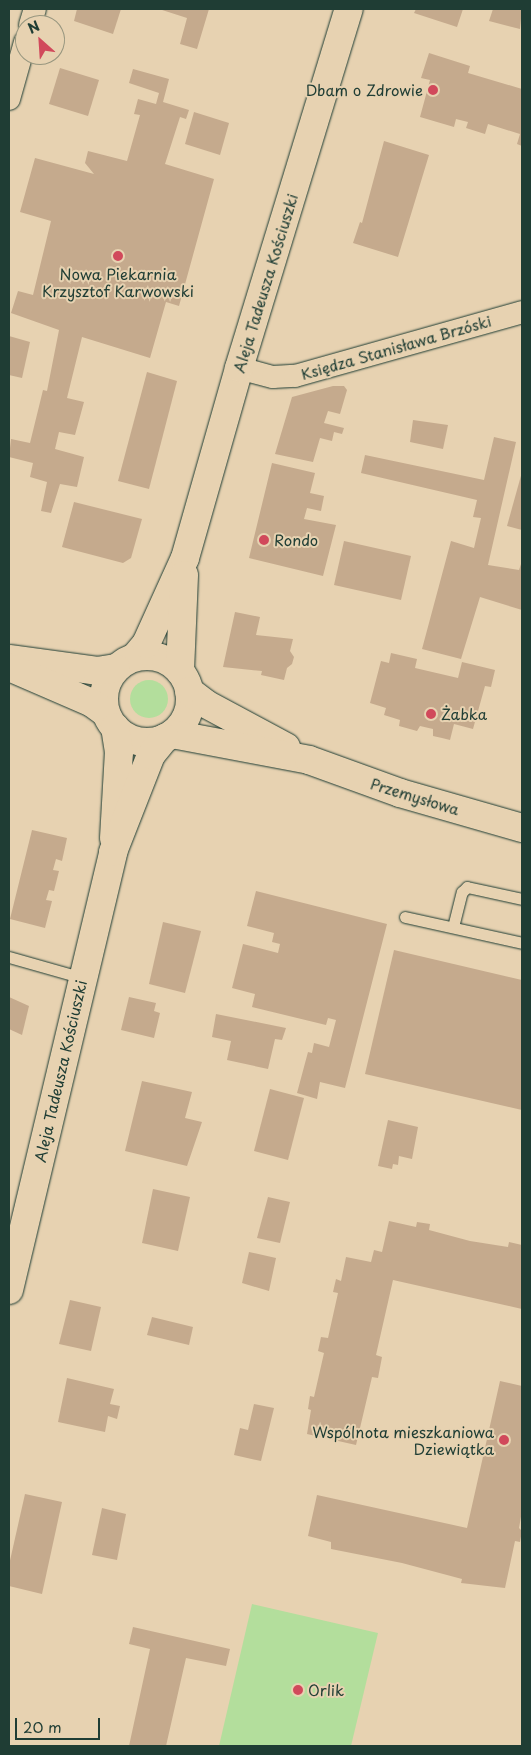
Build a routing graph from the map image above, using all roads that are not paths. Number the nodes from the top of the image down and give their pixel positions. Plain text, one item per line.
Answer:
1 (349, 9) edge
2 (19, 65) edge
3 (9, 99) edge
4 (522, 312) edge
5 (240, 368) junction
6 (185, 558) junction
7 (9, 658) edge
8 (125, 663) junction
9 (9, 667) edge
10 (184, 681) junction
11 (110, 720) junction
12 (168, 736) junction
13 (309, 760) junction
14 (522, 828) edge
15 (113, 852) junction
16 (522, 899) edge
17 (405, 917) dead end
18 (453, 927) junction
19 (522, 943) edge
20 (9, 958) edge
21 (83, 978) junction
22 (9, 1290) edge

1 - 5 street, Aleja Tadeusza Kościuszki
2 - 3 street
4 - 5 street, Księdza Stanisława Brzóski
5 - 6 street, Aleja Tadeusza Kościuszki
6 - 8 street, Aleja Tadeusza Kościuszki
6 - 10 street, Aleja Tadeusza Kościuszki
7 - 8 street
8 - 10 street
8 - 11 street
9 - 11 street
10 - 12 street
10 - 13 street
11 - 12 street
11 - 15 street, Aleja Tadeusza Kościuszki
12 - 13 street
12 - 15 street, Aleja Tadeusza Kościuszki
13 - 14 street, Przemysłowa
15 - 21 street, Aleja Tadeusza Kościuszki
16 - 18 lane
17 - 18 lane
18 - 19 lane
20 - 21 lane
21 - 22 street, Aleja Tadeusza Kościuszki

